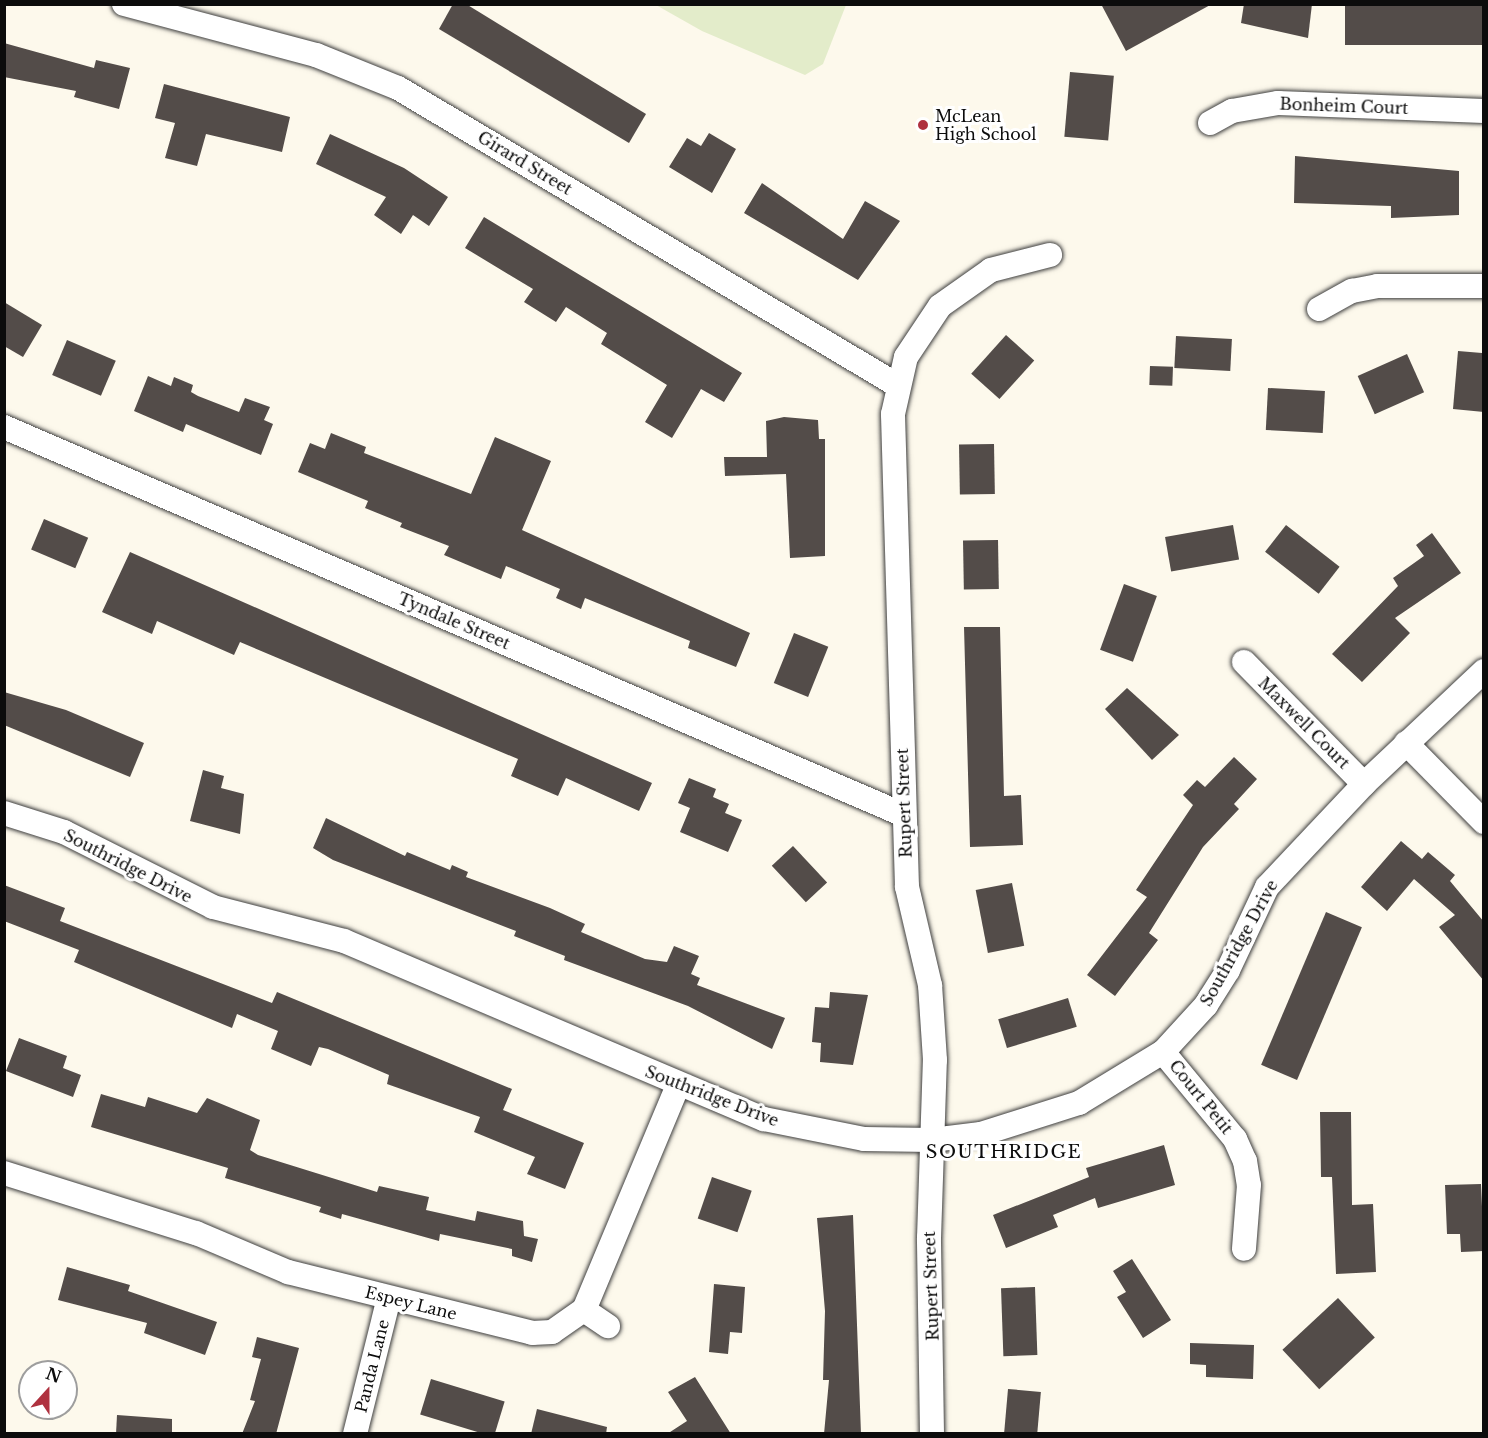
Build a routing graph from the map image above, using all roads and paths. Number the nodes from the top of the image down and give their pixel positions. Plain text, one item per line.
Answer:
1 (124, 4) edge
2 (1484, 111) edge
3 (1209, 123) dead end
4 (1050, 255) dead end
5 (1484, 286) edge
6 (1319, 309) dead end
7 (897, 386) junction
8 (4, 427) edge
9 (1244, 662) dead end
10 (1484, 671) edge
11 (1406, 743) junction
12 (1364, 784) junction
13 (4, 813) edge
14 (904, 815) junction
15 (1484, 822) edge
16 (1163, 1052) junction
17 (678, 1085) junction
18 (932, 1140) junction
19 (4, 1173) edge
20 (1244, 1249) dead end
21 (389, 1298) junction
22 (584, 1310) junction
23 (608, 1326) dead end
24 (355, 1434) edge
25 (932, 1434) edge

1 - 7 street, Girard Street
2 - 3 street, Bonheim Court
4 - 7 street, Rupert Street
5 - 6 street
7 - 14 street, Rupert Street
8 - 14 street, Tyndale Street
9 - 12 street, Maxwell Court
10 - 11 street, Southridge Drive
11 - 12 street, Southridge Drive
11 - 15 street
12 - 16 street, Southridge Drive
13 - 17 street, Southridge Drive
14 - 18 street, Rupert Street
16 - 18 street, Southridge Drive
16 - 20 street, Court Petit
17 - 18 street, Southridge Drive
17 - 22 street
18 - 25 street, Rupert Street
19 - 21 street, Espey Lane
21 - 22 street, Espey Lane
21 - 24 street, Panda Lane
22 - 23 street

